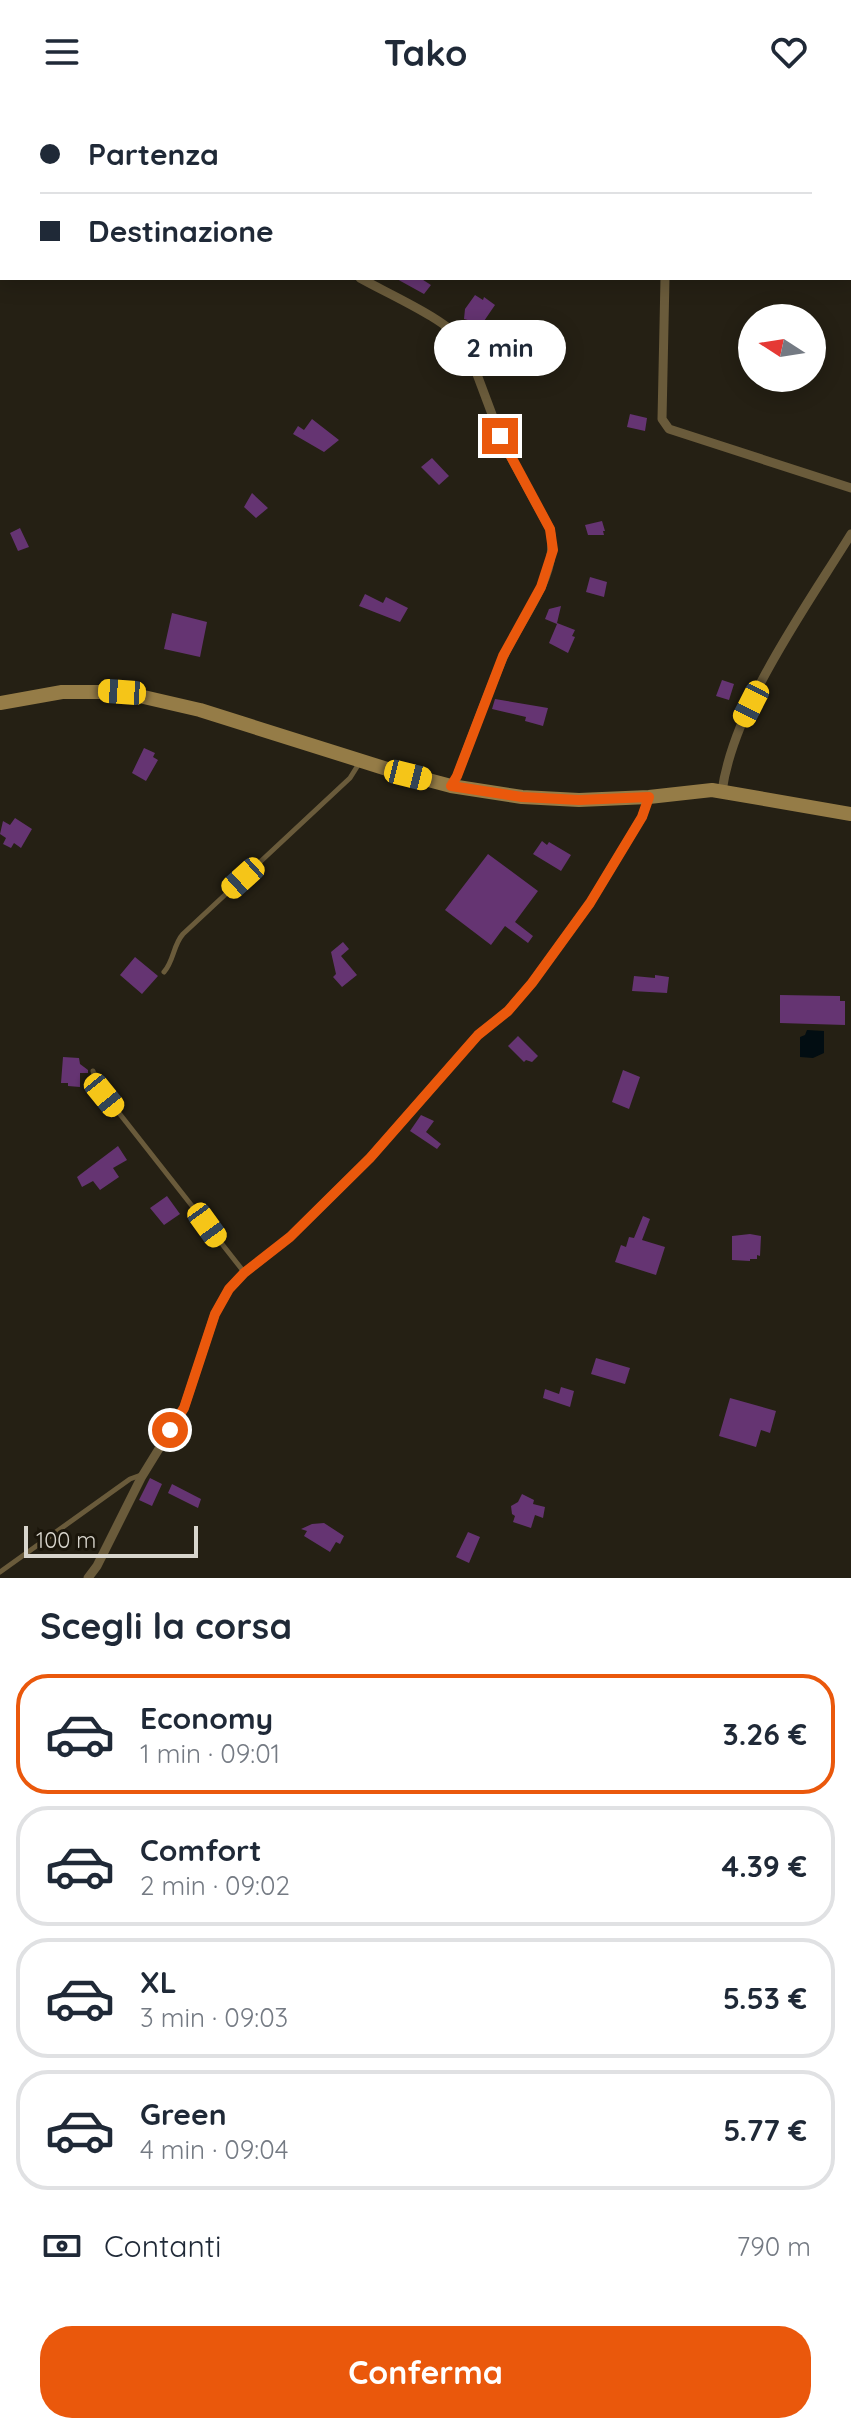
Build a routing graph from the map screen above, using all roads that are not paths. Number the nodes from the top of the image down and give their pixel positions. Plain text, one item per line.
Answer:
1 (364, 280) edge
2 (665, 280) edge
3 (851, 488) edge
4 (851, 534) edge
5 (0, 703) edge
6 (360, 761) junction
7 (451, 786) junction
8 (722, 791) junction
9 (649, 797) junction
10 (851, 814) edge
11 (164, 972) dead end
12 (93, 1071) dead end
13 (244, 1273) junction
14 (143, 1474) junction
15 (0, 1572) edge
16 (88, 1578) edge

1 - 7 street
2 - 3 street
4 - 8 street
5 - 6 main road
6 - 7 main road
6 - 11 lane
7 - 9 main road
8 - 9 main road
8 - 10 main road
9 - 13 street
12 - 13 lane
13 - 14 street
14 - 15 lane
14 - 16 street

